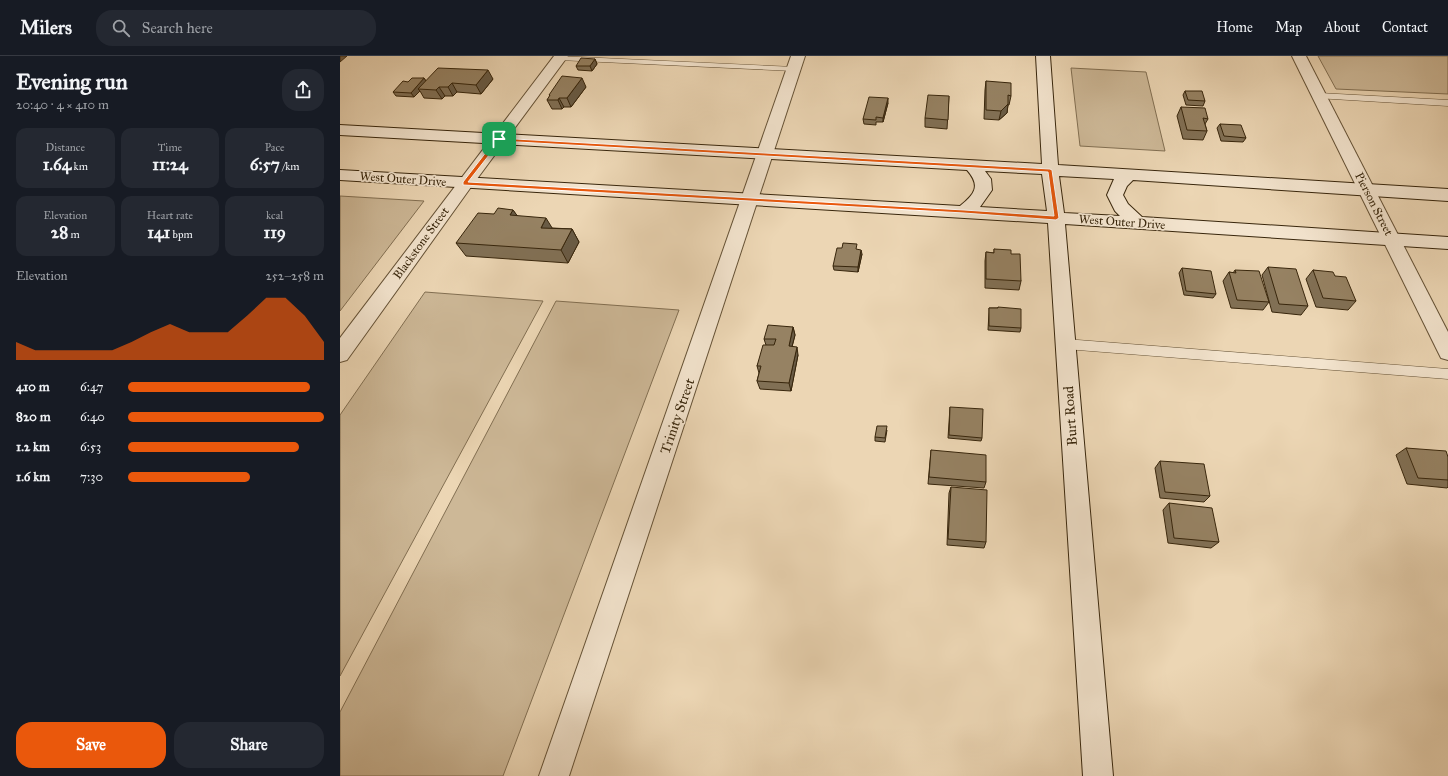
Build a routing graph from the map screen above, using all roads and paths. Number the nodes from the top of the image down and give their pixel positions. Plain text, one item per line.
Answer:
1 (1043, 56) edge
2 (1299, 56) edge
3 (560, 57) edge
4 (680, 60) edge
5 (796, 62) edge
6 (1319, 96) junction
7 (1448, 103) edge
8 (340, 130) edge
9 (499, 139) junction
10 (764, 154) junction
11 (972, 166) junction
12 (1050, 170) junction
13 (340, 175) edge
14 (1129, 175) junction
15 (465, 183) junction
16 (1367, 190) junction
17 (1448, 195) edge
18 (750, 200) junction
19 (964, 212) junction
20 (1056, 218) junction
21 (1137, 223) junction
22 (1392, 239) junction
23 (1448, 243) edge
24 (1065, 344) junction
25 (1448, 352) edge
26 (340, 354) edge
27 (1448, 374) edge
28 (554, 776) edge
29 (1098, 776) edge

1 - 12 main road, Burt Road
2 - 6 main road, Pierson Street
3 - 4 lane
3 - 9 main road, Blackstone Street
4 - 5 lane
5 - 10 main road, Trinity Street
6 - 7 lane
6 - 16 main road, Pierson Street
8 - 9 main road
9 - 10 main road
9 - 15 main road, Blackstone Street
10 - 11 main road
10 - 18 main road, Trinity Street
11 - 12 main road
11 - 19 main road
12 - 14 main road
12 - 20 main road, Burt Road
13 - 15 main road, West Outer Drive
14 - 16 main road
14 - 21 main road
15 - 18 main road, West Outer Drive
15 - 26 main road, Blackstone Street
16 - 17 main road
16 - 22 main road, Pierson Street
18 - 19 main road, West Outer Drive
18 - 28 main road, Trinity Street
19 - 20 main road, West Outer Drive
20 - 21 main road, West Outer Drive
20 - 24 main road, Burt Road
21 - 22 main road, West Outer Drive
22 - 23 main road, West Outer Drive
22 - 25 main road, Pierson Street
24 - 27 lane
24 - 29 main road, Burt Road

